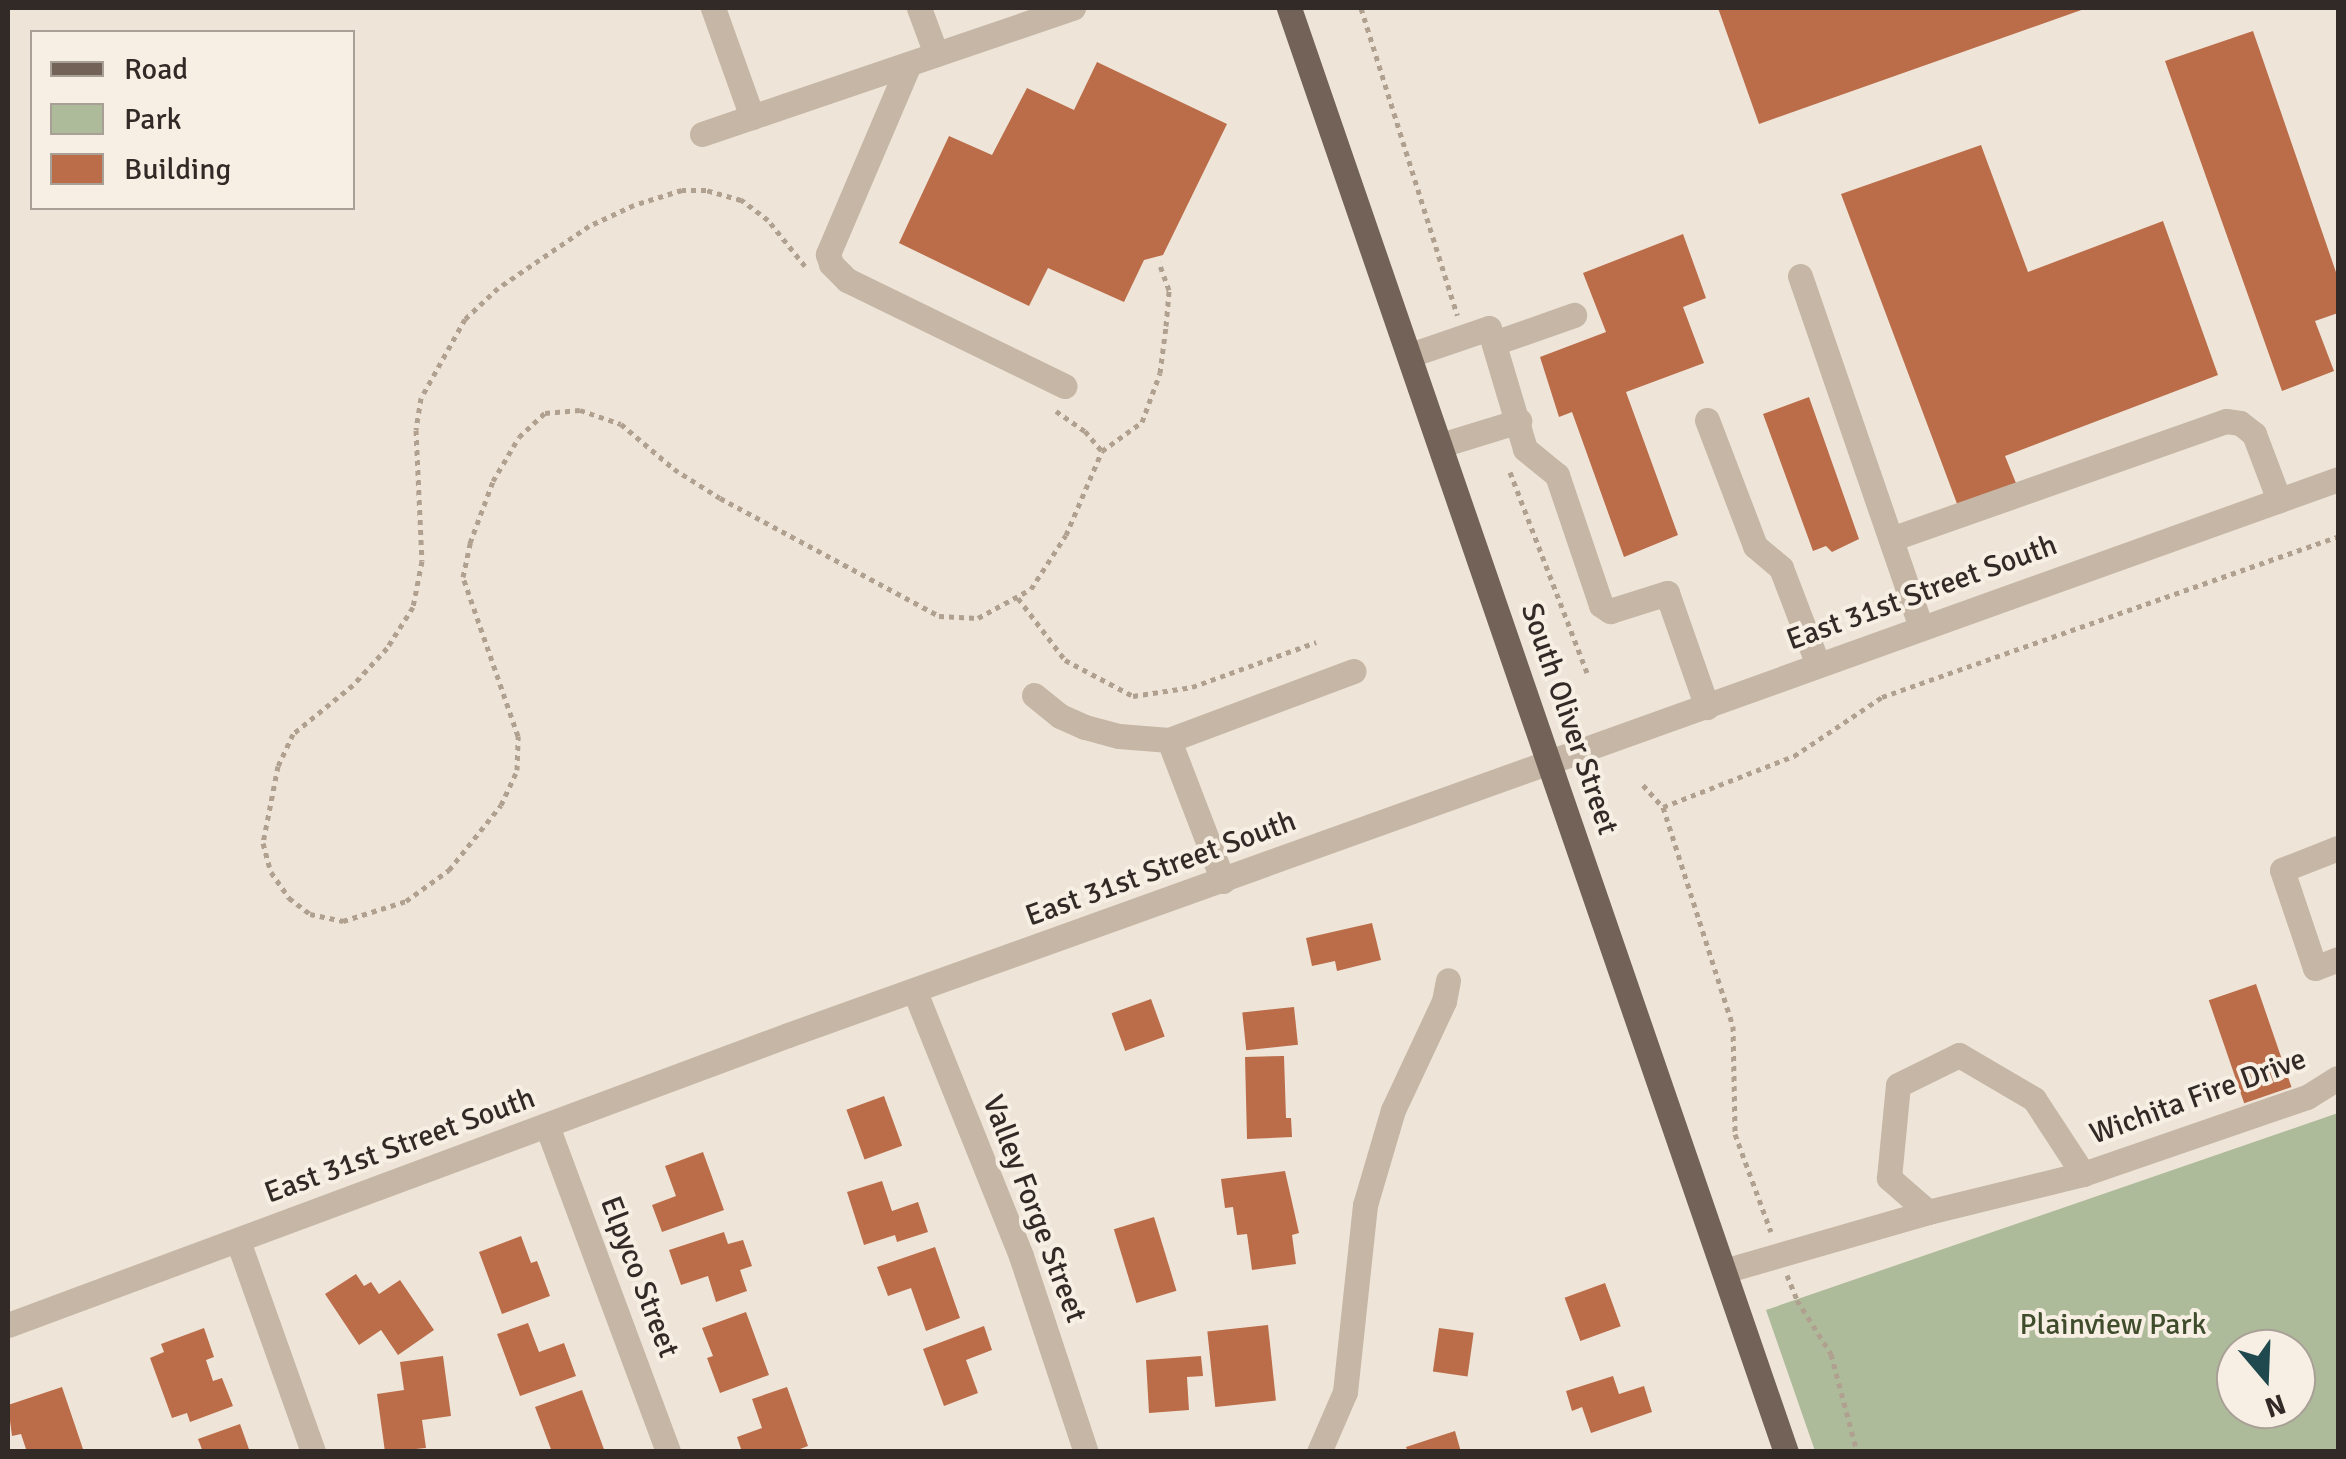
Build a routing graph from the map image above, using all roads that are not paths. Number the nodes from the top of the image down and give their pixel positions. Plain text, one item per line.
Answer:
1 (714, 8) edge
2 (919, 8) edge
3 (1073, 8) edge
4 (1289, 8) edge
5 (936, 54) junction
6 (908, 64) junction
7 (752, 117) junction
8 (702, 134) dead end
9 (1800, 276) dead end
10 (1574, 315) dead end
11 (1494, 343) junction
12 (1410, 355) junction
13 (1064, 386) dead end
14 (1708, 420) dead end
15 (1519, 421) junction
16 (1441, 445) junction
17 (2338, 479) edge
18 (2279, 500) junction
19 (1891, 539) junction
20 (1921, 626) junction
21 (1818, 665) junction
22 (1354, 671) dead end
23 (1034, 695) dead end
24 (1707, 707) junction
25 (1169, 740) junction
26 (1550, 764) junction
27 (2338, 848) edge
28 (1223, 881) junction
29 (2338, 959) edge
30 (1448, 980) dead end
31 (915, 992) junction
32 (2338, 1078) edge
33 (546, 1126) junction
34 (2083, 1174) junction
35 (1928, 1212) junction
36 (238, 1241) junction
37 (1724, 1271) junction
38 (8, 1326) edge
39 (313, 1452) edge
40 (668, 1452) edge
41 (1086, 1452) edge
42 (1320, 1452) edge
43 (1786, 1452) edge

1 - 7 street
2 - 5 street
3 - 5 street
4 - 12 main road, South Oliver Street
5 - 6 street
6 - 7 street
6 - 13 street
7 - 8 street
9 - 19 street
10 - 11 street
11 - 12 street
11 - 15 street
12 - 16 main road, South Oliver Street
14 - 21 street
15 - 16 street
15 - 24 street
16 - 26 main road, South Oliver Street
17 - 18 street, East 31st Street South
18 - 19 street
18 - 20 street, East 31st Street South
19 - 20 street
20 - 21 street, East 31st Street South
21 - 24 street, East 31st Street South
22 - 25 street
23 - 25 street
24 - 26 street, East 31st Street South
25 - 28 street
26 - 28 street, East 31st Street South
26 - 37 main road, South Oliver Street
27 - 29 street
28 - 31 street, East 31st Street South
30 - 42 street
31 - 33 street, East 31st Street South
31 - 41 street, Valley Forge Street
32 - 34 street, Wichita Fire Drive
33 - 36 street, East 31st Street South
33 - 40 street, Elpyco Street
34 - 35 street
34 - 35 street, Wichita Fire Drive
35 - 37 street
36 - 38 street, East 31st Street South
36 - 39 street
37 - 43 main road, South Oliver Street

